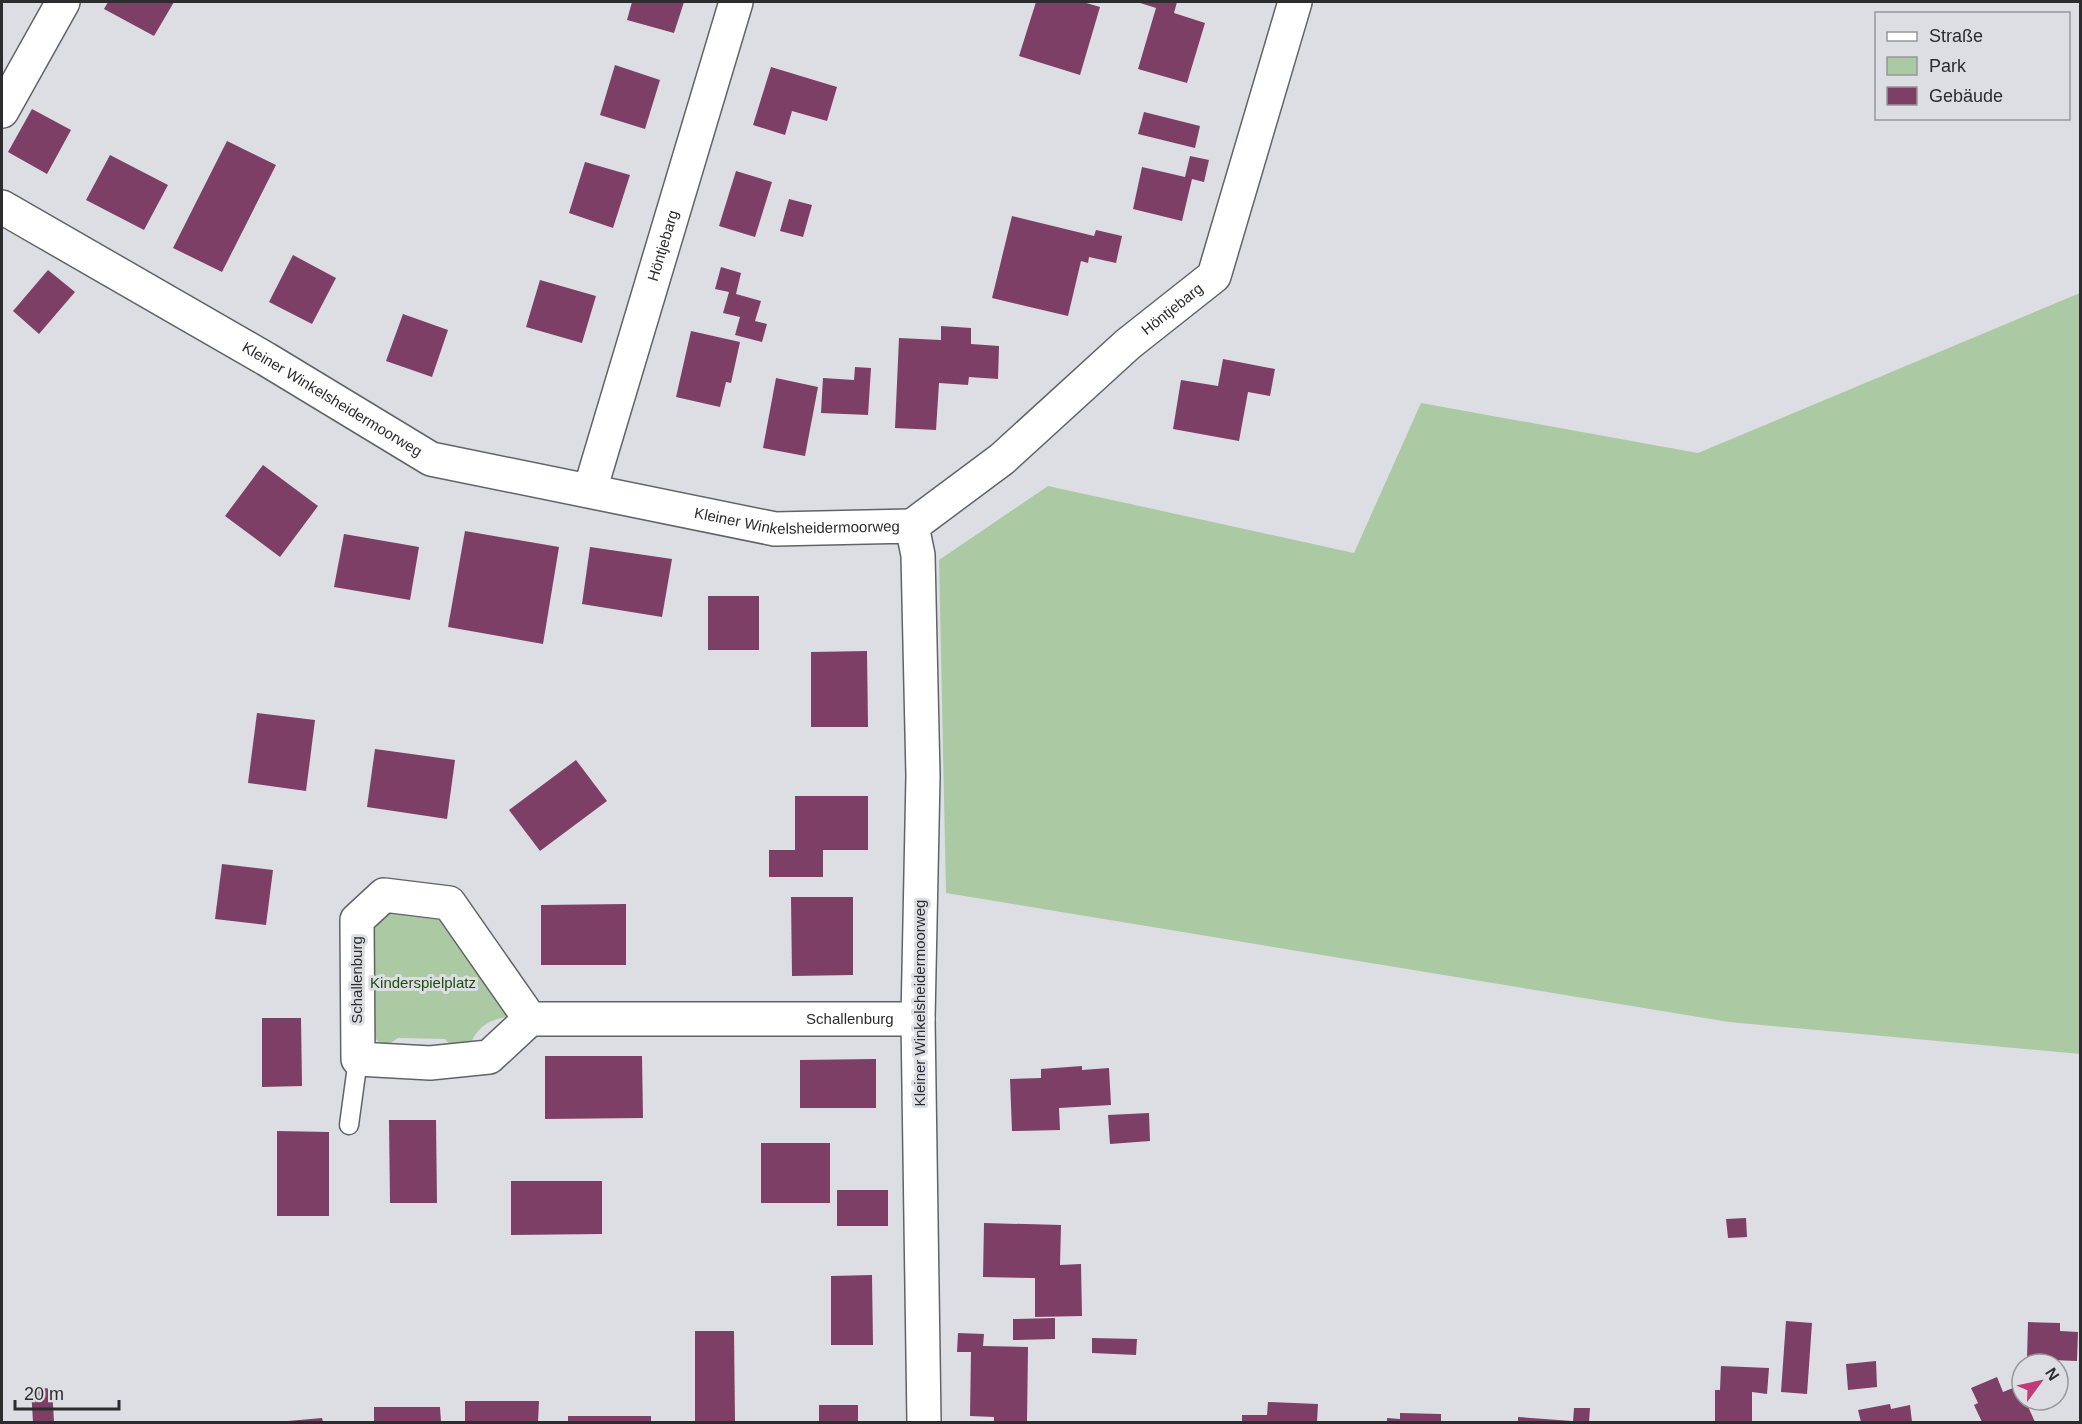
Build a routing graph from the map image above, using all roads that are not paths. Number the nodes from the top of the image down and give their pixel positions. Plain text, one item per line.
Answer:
1 (63, 2) edge
2 (736, 2) edge
3 (1295, 2) edge
4 (2, 111) edge
5 (2, 207) edge
6 (590, 490) junction
7 (912, 526) junction
8 (530, 1018) junction
9 (918, 1019) junction
10 (358, 1059) junction
11 (349, 1125) dead end
12 (924, 1422) edge

1 - 4 street
2 - 6 street, Höntjebarg
3 - 7 street, Höntjebarg
5 - 6 street, Kleiner Winkelsheidermoorweg
6 - 7 street, Kleiner Winkelsheidermoorweg
7 - 9 street, Kleiner Winkelsheidermoorweg
8 - 9 street, Schallenburg
8 - 10 street
8 - 10 street, Schallenburg
9 - 12 street, Kleiner Winkelsheidermoorweg
10 - 11 lane

